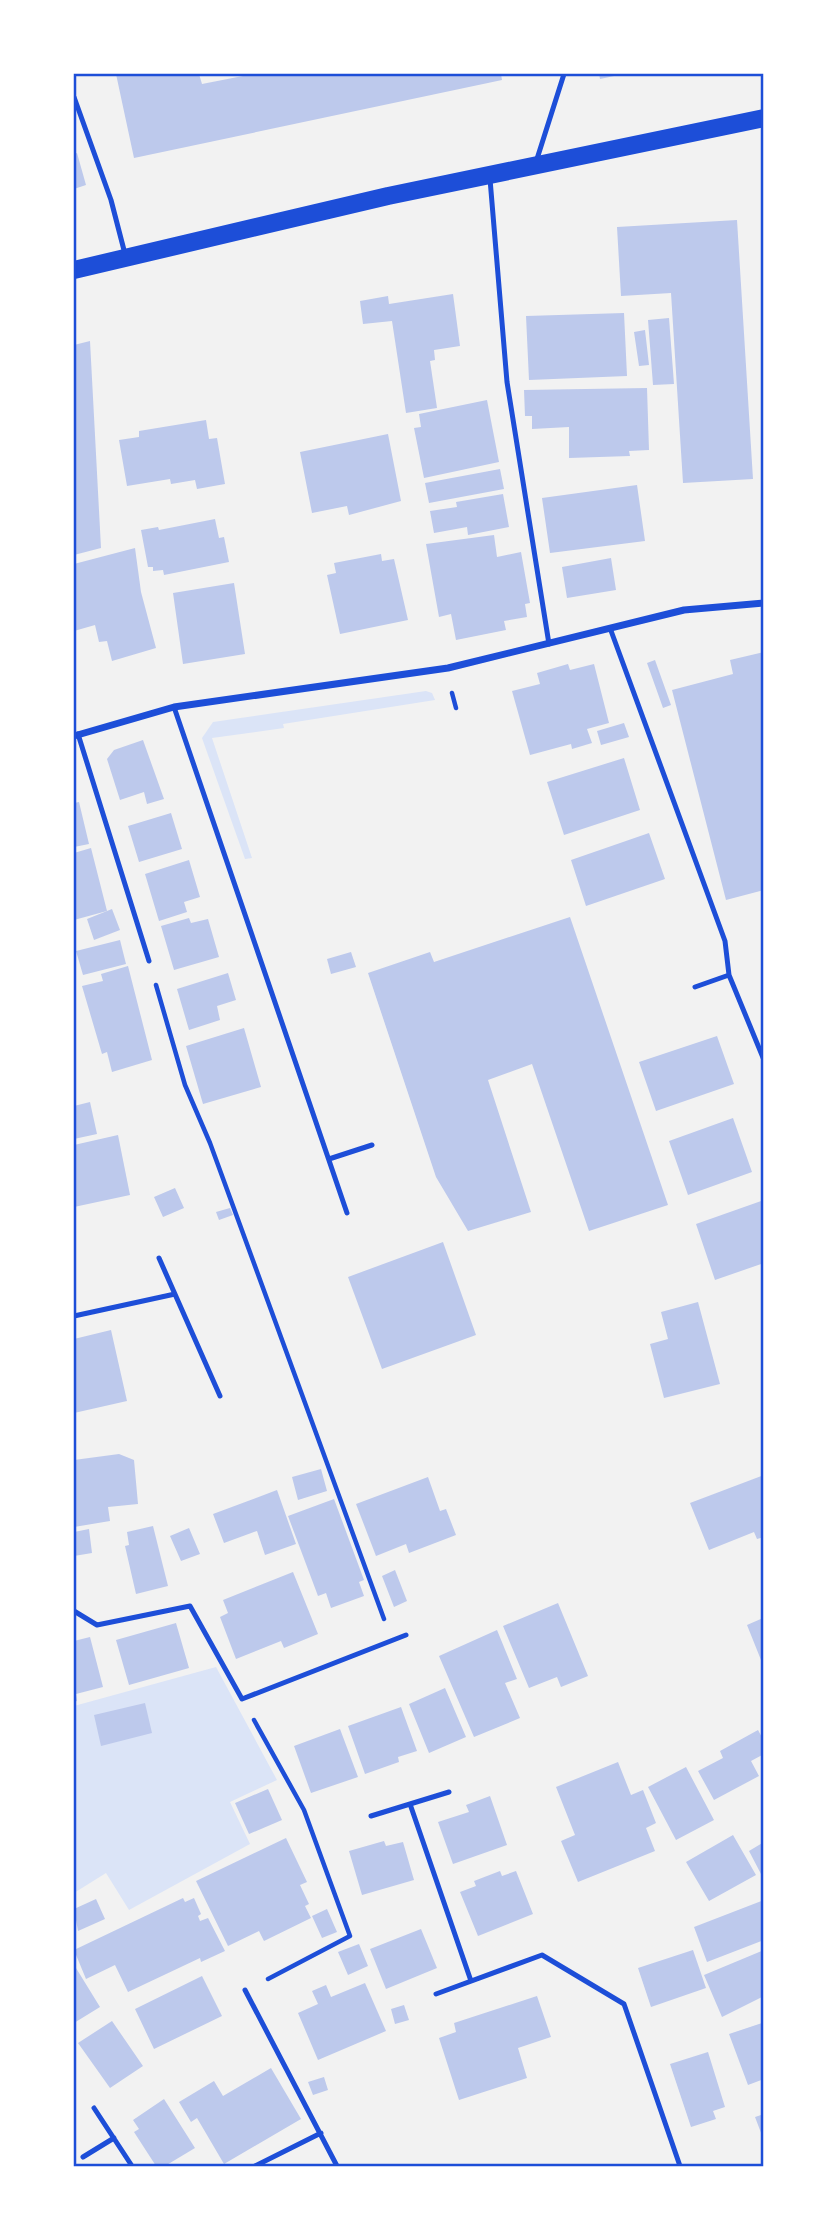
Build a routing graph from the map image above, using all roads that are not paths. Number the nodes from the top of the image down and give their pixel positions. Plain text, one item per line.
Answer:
1 (564, 74) edge
2 (74, 97) edge
3 (764, 118) edge
4 (535, 165) junction
5 (490, 175) junction
6 (125, 256) junction
7 (74, 270) edge
8 (764, 603) edge
9 (610, 628) junction
10 (549, 644) junction
11 (174, 707) junction
12 (76, 735) edge
13 (149, 961) road end
14 (729, 975) junction
15 (695, 987) dead end
16 (764, 1060) edge
17 (372, 1145) dead end
18 (328, 1158) junction
19 (347, 1213) dead end
20 (159, 1258) dead end
21 (174, 1294) junction
22 (74, 1316) edge
23 (220, 1396) dead end
24 (74, 1611) edge
25 (406, 1635) dead end
26 (449, 1792) dead end
27 (410, 1804) junction
28 (371, 1816) dead end
29 (471, 1981) junction
30 (245, 1990) road end
31 (436, 1994) dead end
32 (94, 2108) dead end
33 (321, 2133) junction
34 (114, 2138) junction
35 (83, 2157) dead end
36 (132, 2166) edge
37 (255, 2166) edge
38 (337, 2166) edge
39 (680, 2166) edge

1 - 4 lane
2 - 6 lane
3 - 4 main road
4 - 5 main road
5 - 6 main road
5 - 10 lane
6 - 7 main road
8 - 9 street
9 - 10 street
9 - 14 lane
10 - 11 street
11 - 12 street
11 - 18 lane
12 - 13 lane
14 - 15 lane
14 - 16 lane
17 - 18 lane
18 - 19 lane
20 - 21 lane
21 - 22 lane
21 - 23 lane
24 - 25 lane
26 - 27 lane
27 - 28 lane
27 - 29 lane
29 - 31 lane
29 - 39 lane
30 - 33 lane
32 - 34 lane
33 - 37 lane
33 - 38 lane
34 - 35 lane
34 - 36 lane

